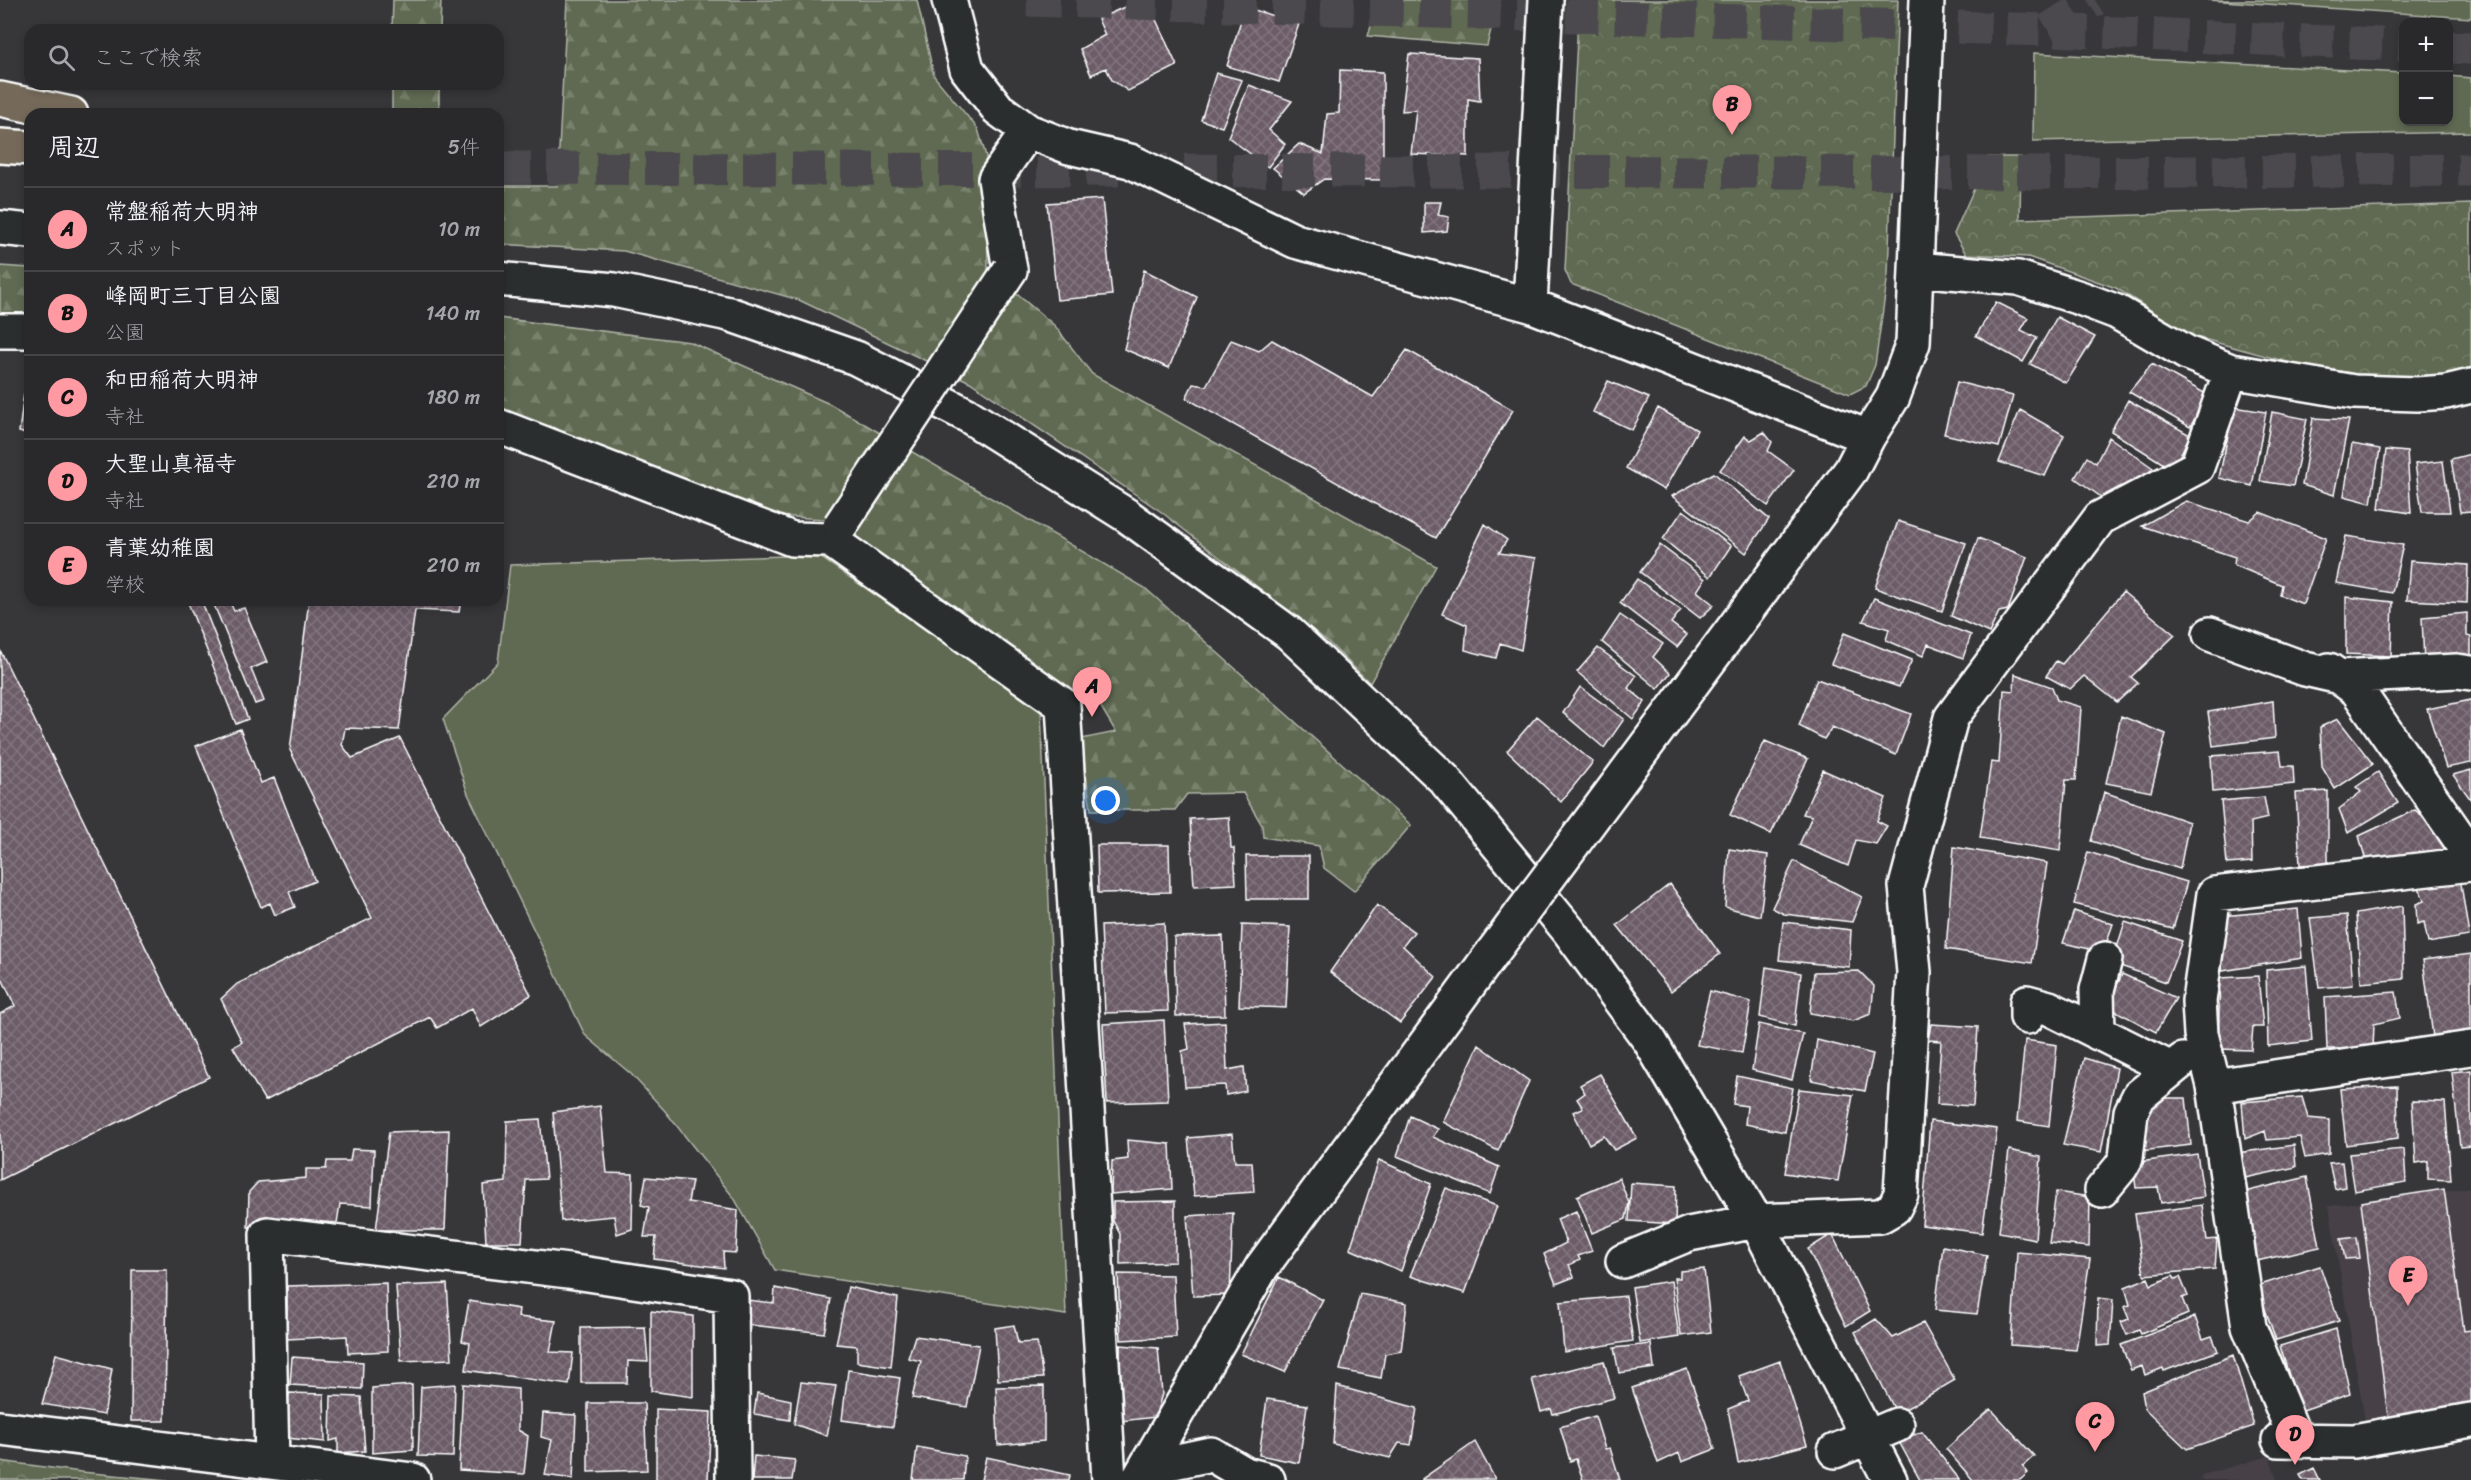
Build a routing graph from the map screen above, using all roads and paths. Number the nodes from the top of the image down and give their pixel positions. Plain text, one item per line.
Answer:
1 (949, 0) edge
2 (1546, 0) edge
3 (1927, 0) edge
4 (0, 99) edge
5 (43, 108) edge
6 (1028, 131) junction
7 (0, 146) edge
8 (24, 148) edge
9 (0, 228) edge
10 (24, 230) edge
11 (1916, 269) junction
12 (504, 280) edge
13 (1530, 305) junction
14 (0, 331) edge
15 (24, 331) edge
16 (2231, 371) junction
17 (2471, 386) edge
18 (504, 428) edge
19 (1868, 437) junction
20 (835, 533) junction
21 (2210, 633) dead end
22 (2309, 656) dead end
23 (2471, 673) edge
24 (2340, 677) junction
25 (2471, 855) edge
26 (2471, 864) edge
27 (2105, 959) dead end
28 (2027, 1017) dead end
29 (2097, 1021) junction
30 (2471, 1048) edge
31 (2172, 1059) junction
32 (2213, 1082) junction
33 (2102, 1190) dead end
34 (1756, 1221) junction
35 (1623, 1261) dead end
36 (2471, 1420) edge
37 (0, 1428) edge
38 (1882, 1431) junction
39 (1836, 1451) dead end
40 (272, 1462) junction
41 (1141, 1474) edge
42 (413, 1480) edge
43 (733, 1480) edge
44 (1109, 1480) edge
45 (1268, 1480) edge
46 (1890, 1480) edge

1 - 6 street
2 - 13 street
3 - 11 street
4 - 5 highway
6 - 13 street
6 - 20 street, bridge
7 - 8 highway
9 - 10 street
11 - 16 street
11 - 19 street
12 - 34 street
13 - 19 street
14 - 15 street
16 - 17 street
16 - 34 street
18 - 20 street
19 - 41 street, bridge
20 - 44 street
21 - 24 street
22 - 24 street
23 - 24 street
24 - 25 street
26 - 32 street
27 - 29 street
28 - 29 street
29 - 31 street
30 - 32 street
31 - 32 street
31 - 33 street
32 - 36 street
34 - 35 street
34 - 38 street
37 - 40 street
38 - 39 street
38 - 46 street
40 - 42 street
40 - 43 street
41 - 45 street

